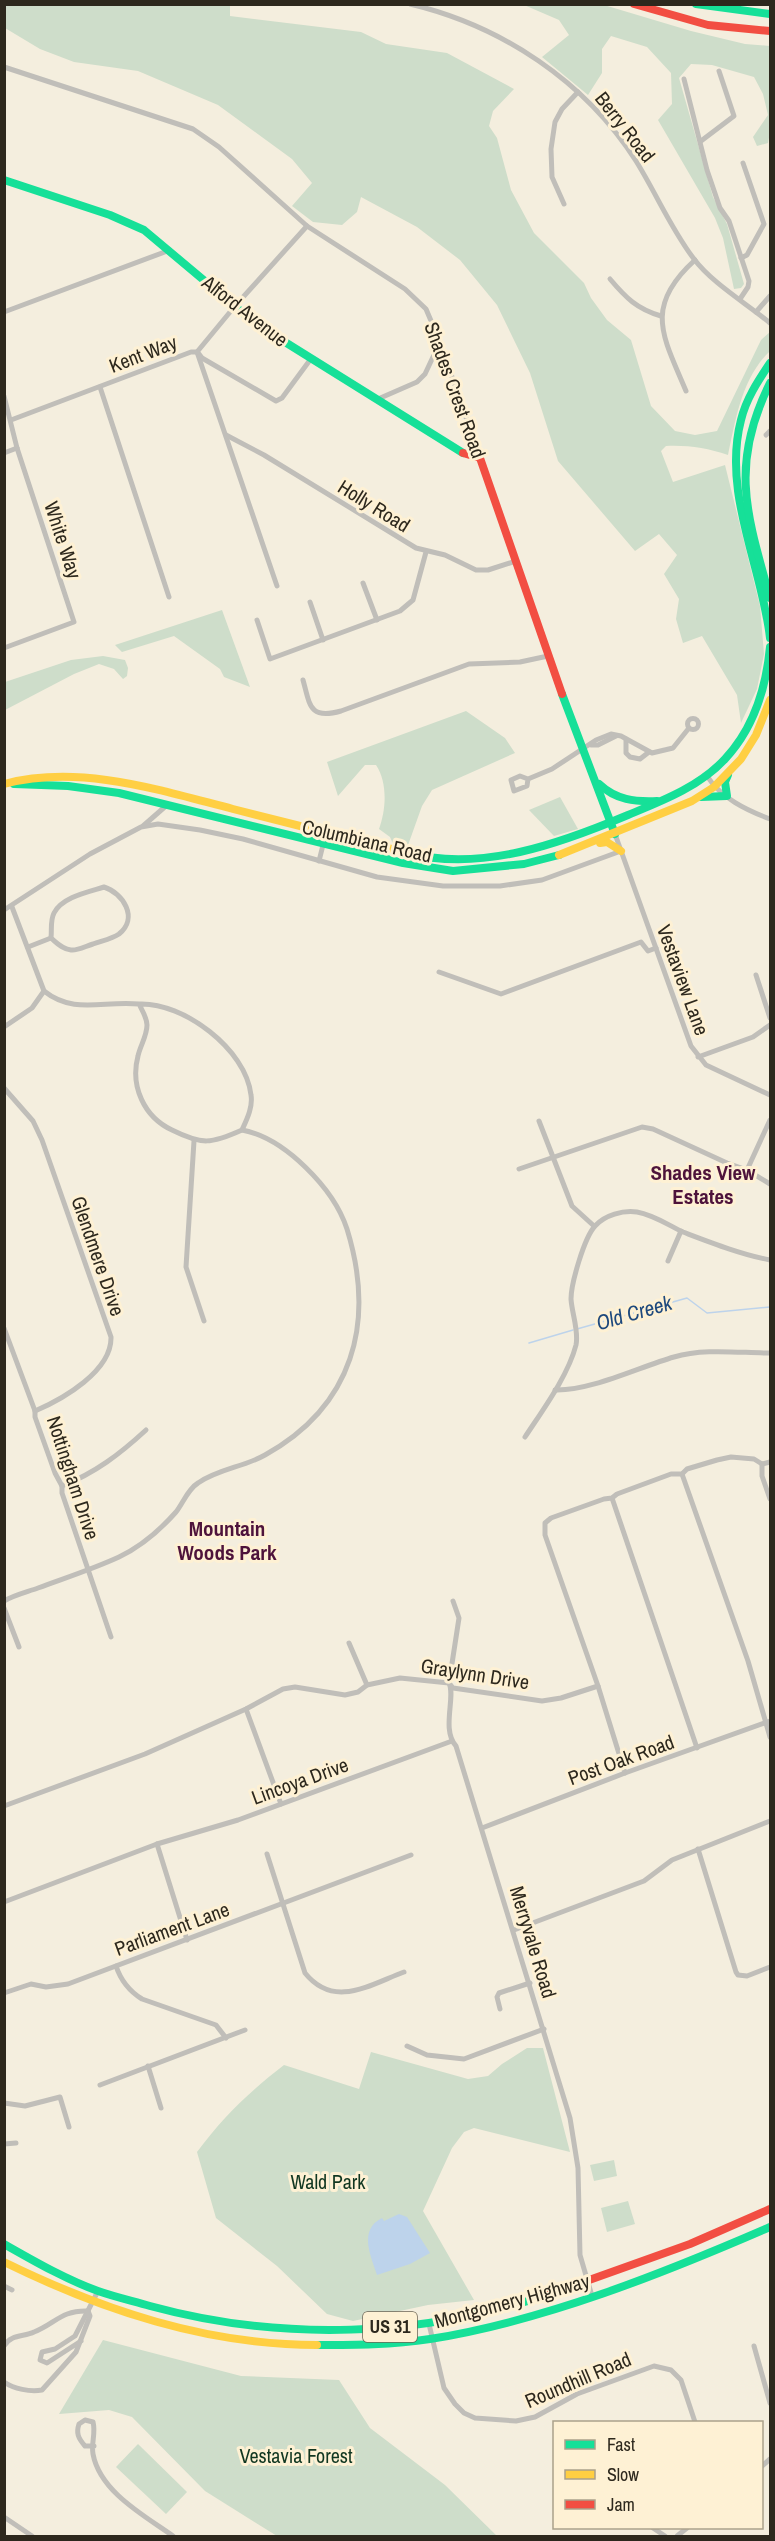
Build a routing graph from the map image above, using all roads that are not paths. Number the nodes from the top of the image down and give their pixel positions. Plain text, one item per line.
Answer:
1 (410, 4) edge
2 (634, 4) edge
3 (696, 4) edge
4 (771, 14) edge
5 (771, 31) edge
6 (4, 67) edge
7 (719, 71) dead end
8 (684, 79) dead end
9 (578, 92) junction
10 (701, 141) junction
11 (743, 163) dead end
12 (4, 180) edge
13 (564, 204) dead end
14 (771, 220) edge
15 (764, 224) junction
16 (307, 226) junction
17 (170, 250) junction
18 (741, 258) junction
19 (695, 260) junction
20 (610, 279) dead end
21 (771, 296) edge
22 (740, 299) junction
23 (235, 306) junction
24 (4, 312) edge
25 (756, 312) junction
26 (662, 316) junction
27 (771, 323) edge
28 (440, 342) junction
29 (197, 352) junction
30 (310, 360) junction
31 (771, 363) edge
32 (771, 383) edge
33 (100, 387) junction
34 (686, 392) dead end
35 (4, 396) edge
36 (378, 399) junction
37 (11, 420) junction
38 (226, 435) junction
39 (17, 448) junction
40 (4, 453) edge
41 (480, 458) junction
42 (743, 506) junction
43 (426, 552) junction
44 (516, 561) junction
45 (363, 583) dead end
46 (278, 586) dead end
47 (169, 597) dead end
48 (771, 598) edge
49 (310, 602) dead end
50 (257, 620) dead end
51 (376, 620) junction
52 (771, 638) edge
53 (323, 639) junction
54 (771, 647) edge
55 (4, 648) edge
56 (548, 656) junction
57 (303, 680) dead end
58 (771, 700) edge
59 (689, 728) dead end
60 (626, 739) junction
61 (587, 746) junction
62 (649, 752) junction
63 (729, 772) junction
64 (706, 776) junction
65 (528, 779) dead end
66 (596, 781) junction
67 (8, 784) edge
68 (714, 787) junction
69 (727, 796) junction
70 (697, 798) junction
71 (661, 801) junction
72 (169, 803) junction
73 (771, 819) edge
74 (611, 822) junction
75 (141, 827) junction
76 (326, 832) junction
77 (615, 834) junction
78 (324, 843) junction
79 (558, 843) junction
80 (592, 843) junction
81 (621, 851) junction
82 (562, 854) junction
83 (468, 858) junction
84 (319, 861) junction
85 (468, 871) junction
86 (12, 907) junction
87 (4, 910) edge
88 (51, 938) junction
89 (28, 947) junction
90 (656, 948) junction
91 (439, 972) dead end
92 (756, 975) dead end
93 (44, 991) junction
94 (139, 1004) junction
95 (770, 1015) edge
96 (771, 1025) edge
97 (4, 1027) edge
98 (698, 1057) junction
99 (4, 1088) edge
100 (771, 1095) edge
101 (539, 1120) dead end
102 (771, 1120) edge
103 (242, 1130) junction
104 (194, 1141) junction
105 (552, 1157) junction
106 (519, 1169) dead end
107 (747, 1170) junction
108 (771, 1184) edge
109 (594, 1226) junction
110 (681, 1231) junction
111 (771, 1260) edge
112 (668, 1261) dead end
113 (204, 1321) dead end
114 (4, 1328) edge
115 (771, 1353) edge
116 (555, 1390) junction
117 (35, 1410) junction
118 (146, 1430) dead end
119 (525, 1437) dead end
120 (771, 1462) edge
121 (762, 1464) junction
122 (682, 1474) junction
123 (62, 1486) junction
124 (612, 1498) junction
125 (771, 1499) edge
126 (88, 1570) junction
127 (4, 1601) edge
128 (453, 1601) dead end
129 (4, 1608) edge
130 (111, 1638) dead end
131 (349, 1643) dead end
132 (19, 1647) dead end
133 (449, 1683) junction
134 (367, 1685) junction
135 (598, 1686) junction
136 (246, 1709) junction
137 (769, 1722) edge
138 (771, 1737) edge
139 (452, 1741) junction
140 (697, 1748) junction
141 (625, 1773) junction
142 (281, 1804) junction
143 (4, 1806) edge
144 (771, 1821) edge
145 (482, 1828) junction
146 (157, 1844) junction
147 (698, 1849) junction
148 (267, 1854) dead end
149 (411, 1855) dead end
150 (4, 1902) edge
151 (283, 1904) junction
152 (514, 1930) junction
153 (187, 1940) junction
154 (116, 1966) junction
155 (771, 1967) edge
156 (404, 1972) dead end
157 (530, 1983) junction
158 (4, 1993) edge
159 (500, 2009) dead end
160 (544, 2029) junction
161 (245, 2030) dead end
162 (226, 2038) junction
163 (406, 2046) dead end
164 (148, 2066) junction
165 (100, 2085) dead end
166 (4, 2103) edge
167 (161, 2108) dead end
168 (69, 2127) dead end
169 (16, 2143) dead end
170 (4, 2144) edge
171 (770, 2213) edge
172 (771, 2227) edge
173 (757, 2233) junction
174 (4, 2244) edge
175 (4, 2262) edge
176 (635, 2264) junction
177 (639, 2279) junction
178 (587, 2281) junction
179 (4, 2286) edge
180 (12, 2290) dead end
181 (98, 2291) junction
182 (592, 2296) junction
183 (92, 2303) junction
184 (88, 2311) junction
185 (429, 2324) junction
186 (431, 2338) junction
187 (81, 2341) junction
188 (4, 2346) edge
189 (754, 2346) dead end
190 (4, 2382) edge
191 (771, 2403) edge
192 (695, 2421) edge
193 (94, 2446) junction
194 (4, 2517) edge
195 (32, 2536) edge
196 (173, 2536) edge

1 - 9 street, Berry Road
2 - 5 main road
3 - 4 main road
6 - 16 street, Shades Crest Road
7 - 10 street
8 - 10 street
9 - 13 street
9 - 19 street, Berry Road
10 - 18 street
11 - 15 street
12 - 17 main road, Alford Avenue
14 - 15 street
15 - 18 street
16 - 23 street, Kent Way
16 - 28 street, Shades Crest Road
17 - 23 main road, Alford Avenue
17 - 24 street
18 - 22 street
19 - 22 street, Berry Road
19 - 26 street
20 - 26 street
21 - 25 street
22 - 25 street, Berry Road
23 - 29 street, Kent Way
23 - 30 main road, Alford Avenue
25 - 27 street, Berry Road
26 - 34 street
28 - 36 street
28 - 41 street, Shades Crest Road
29 - 30 street
29 - 33 street, Kent Way
29 - 38 street
30 - 36 main road, Alford Avenue
31 - 42 main road
32 - 42 main road
33 - 37 street, Kent Way
33 - 47 street
35 - 37 street, White Way
36 - 41 main road, Alford Avenue
37 - 39 street, White Way
38 - 43 street, Holly Road
38 - 46 street
39 - 40 street
39 - 55 street, White Way
41 - 44 main road, Shades Crest Road
42 - 48 main road
42 - 52 main road
43 - 44 street, Holly Road
43 - 51 street
44 - 56 main road, Shades Crest Road
45 - 51 street
49 - 53 street
50 - 53 street
51 - 53 street
54 - 64 main road, Columbiana Road
56 - 57 street
56 - 61 main road, Shades Crest Road
58 - 63 main road, Columbiana Road
59 - 62 street
60 - 61 street
60 - 62 street
60 - 62 street
61 - 65 street
61 - 66 main road, Shades Crest Road
63 - 68 main road, Columbiana Road
63 - 69 main road
64 - 68 street
64 - 71 main road, Columbiana Road
66 - 71 main road
66 - 74 main road, Shades Crest Road
67 - 72 main road, Columbiana Road
67 - 76 main road, Columbiana Road
68 - 69 street
68 - 70 main road, Columbiana Road
69 - 70 main road
69 - 73 street
70 - 77 main road, Columbiana Road
71 - 74 main road, Columbiana Road
72 - 75 street
72 - 78 main road, Columbiana Road
74 - 77 main road, Shades Crest Road
74 - 79 main road, Columbiana Road
75 - 84 street
75 - 86 street
76 - 78 street
76 - 83 main road, Columbiana Road
77 - 80 main road, Columbiana Road
77 - 81 street, Vestaview Lane
78 - 84 street
78 - 85 main road, Columbiana Road
79 - 82 main road
79 - 83 main road, Columbiana Road
80 - 81 main road
80 - 82 main road, Columbiana Road
81 - 84 street
81 - 90 street, Vestaview Lane
82 - 85 main road, Columbiana Road
83 - 85 main road
86 - 87 street
86 - 89 street
88 - 88 street
88 - 89 street
89 - 93 street
90 - 91 street
90 - 98 street, Vestaview Lane
92 - 95 street
93 - 94 street
93 - 97 street
94 - 103 street
94 - 104 street
96 - 98 street
98 - 100 street, Vestaview Lane
99 - 117 street, Glendmere Drive
101 - 105 street
102 - 107 street
103 - 104 street
103 - 126 street
104 - 113 street
105 - 106 street
105 - 107 street
105 - 109 street
107 - 108 street
109 - 110 street
109 - 116 street
110 - 111 street
110 - 112 street
114 - 117 street, Nottingham Drive
115 - 116 street
116 - 119 street
117 - 123 street, Nottingham Drive
118 - 123 street
120 - 121 street
121 - 122 street
121 - 125 street
122 - 124 street
122 - 137 street
123 - 126 street, Nottingham Drive
124 - 135 street
124 - 140 street
126 - 127 street
126 - 130 street, Nottingham Drive
128 - 133 street, Merryvale Road
129 - 132 street
131 - 134 street
133 - 134 street, Graylynn Drive
133 - 135 street, Graylynn Drive
133 - 139 street, Merryvale Road
134 - 136 street, Graylynn Drive
135 - 141 street
136 - 142 street
136 - 143 street, Graylynn Drive
137 - 138 street
137 - 140 street, Post Oak Road
139 - 142 street, Lincoya Drive
139 - 145 street, Merryvale Road
140 - 141 street, Post Oak Road
141 - 145 street, Post Oak Road
142 - 146 street, Lincoya Drive
144 - 147 street
145 - 152 street, Merryvale Road
146 - 150 street, Lincoya Drive
146 - 153 street
147 - 152 street
147 - 155 street
148 - 151 street
149 - 151 street, Parliament Lane
151 - 153 street, Parliament Lane
151 - 156 street
152 - 157 street, Merryvale Road
153 - 154 street, Parliament Lane
154 - 158 street, Parliament Lane
154 - 162 street
157 - 159 street
157 - 160 street, Merryvale Road
160 - 163 street
160 - 178 street, Merryvale Road
161 - 162 street
162 - 164 street
164 - 165 street
164 - 167 street
166 - 168 street
169 - 170 street
171 - 173 main road
171 - 176 main road, Montgomery Highway / US 31
172 - 173 main road, Montgomery Highway / US 31
173 - 177 main road, Montgomery Highway / US 31
174 - 181 main road, Montgomery Highway / US 31
175 - 183 main road, Montgomery Highway / US 31
176 - 177 main road
176 - 178 main road, Montgomery Highway / US 31
177 - 182 main road, Montgomery Highway / US 31
178 - 182 street, Merryvale Road
178 - 185 main road, Montgomery Highway / US 31
179 - 180 street
181 - 183 street
181 - 185 main road, Montgomery Highway / US 31
182 - 186 main road, Montgomery Highway / US 31
183 - 184 street
183 - 186 main road, Montgomery Highway / US 31
184 - 187 street
184 - 187 street
184 - 188 street
185 - 186 street, Roundhill Road
186 - 192 street, Roundhill Road
187 - 190 street
189 - 191 street
193 - 193 street
193 - 196 street
194 - 195 street

